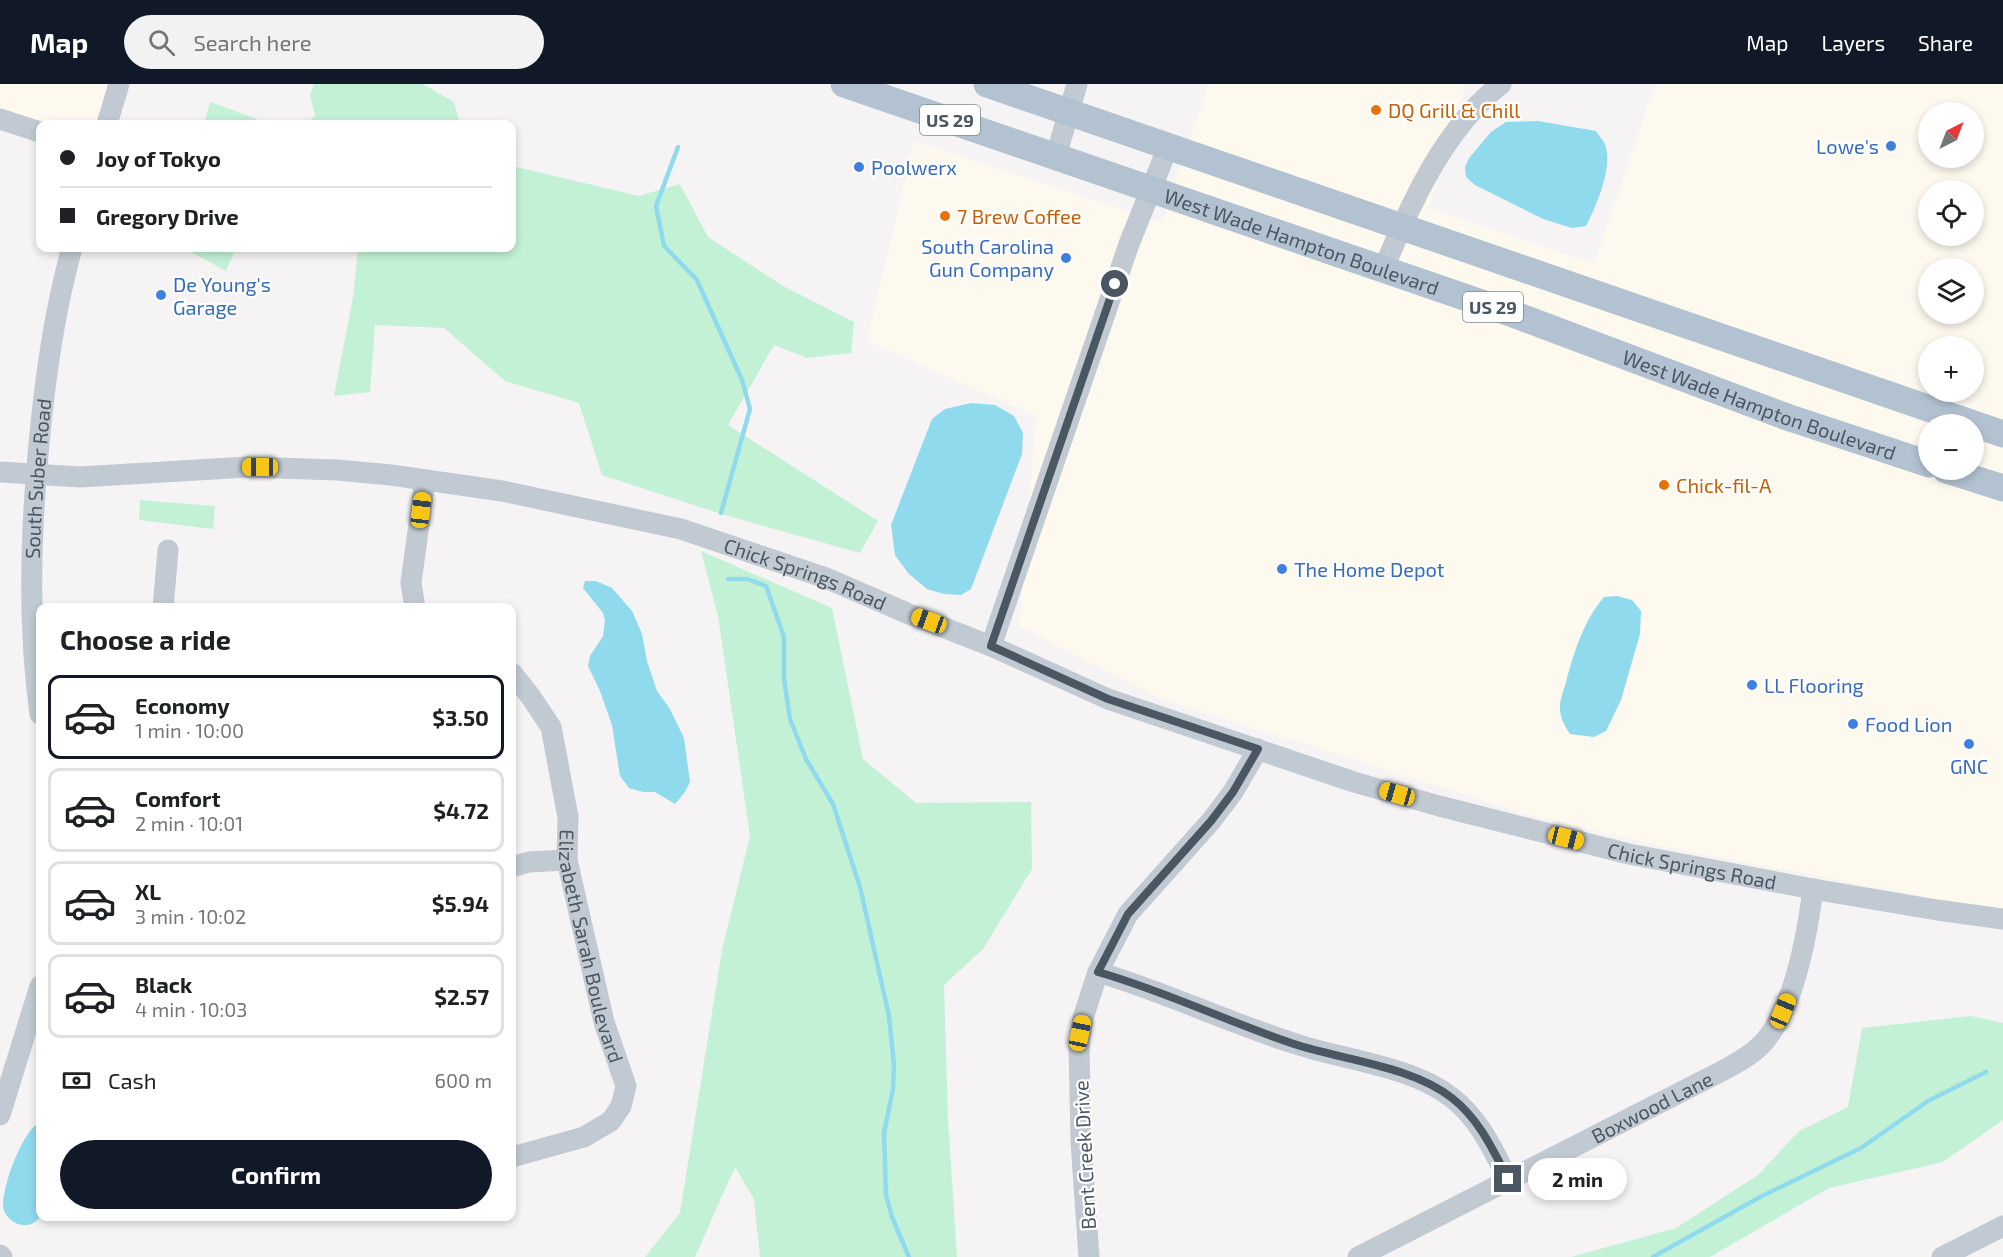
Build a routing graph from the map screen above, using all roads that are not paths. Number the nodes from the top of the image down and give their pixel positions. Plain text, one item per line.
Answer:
1 (119, 84) edge
2 (844, 84) edge
3 (987, 84) edge
4 (1077, 84) edge
5 (1501, 84) edge
6 (1067, 112) junction
7 (0, 119) edge
8 (108, 120) edge
9 (36, 131) edge
10 (1168, 147) junction
11 (1056, 156) junction
12 (1151, 189) junction
13 (1401, 227) junction
14 (71, 252) edge
15 (1383, 270) junction
16 (2003, 434) edge
17 (1918, 460) edge
18 (0, 472) edge
19 (36, 474) junction
20 (425, 480) junction
21 (1978, 480) edge
22 (2003, 488) edge
23 (168, 550) dead end
24 (163, 603) edge
25 (414, 603) edge
26 (991, 646) junction
27 (36, 673) edge
28 (516, 678) edge
29 (1258, 749) junction
30 (567, 860) junction
31 (516, 866) edge
32 (1813, 889) junction
33 (2003, 919) edge
34 (1098, 972) junction
35 (36, 999) edge
36 (0, 1115) edge
37 (516, 1155) edge
38 (1508, 1179) junction
39 (2003, 1226) edge
40 (1089, 1257) edge
41 (1358, 1257) edge
42 (1942, 1257) edge

1 - 8 street
2 - 11 main road, West Wade Hampton Boulevard / US 29
3 - 6 main road, US 29
4 - 6 street
5 - 13 street
6 - 10 main road, US 29
6 - 11 street
7 - 9 street
10 - 12 street
10 - 13 main road, US 29
11 - 12 main road, West Wade Hampton Boulevard / US 29
12 - 15 main road, West Wade Hampton Boulevard / US 29
12 - 26 street
13 - 15 street
13 - 16 main road, US 29
14 - 19 street, South Suber Road
15 - 17 main road, West Wade Hampton Boulevard / US 29
18 - 19 street, Chick Springs Road
19 - 20 street, Chick Springs Road
19 - 27 street, South Suber Road
20 - 25 street
20 - 26 street, Chick Springs Road
21 - 22 main road
23 - 24 street
26 - 29 street, Chick Springs Road
28 - 30 street, Elizabeth Sarah Boulevard
29 - 32 street, Chick Springs Road
29 - 34 street, Bent Creek Drive
30 - 31 street
30 - 37 street, Elizabeth Sarah Boulevard
32 - 33 street, Chick Springs Road
32 - 38 street, Boxwood Lane
34 - 38 street
34 - 40 street, Bent Creek Drive
35 - 36 street
38 - 41 street, Boxwood Lane
39 - 42 street

